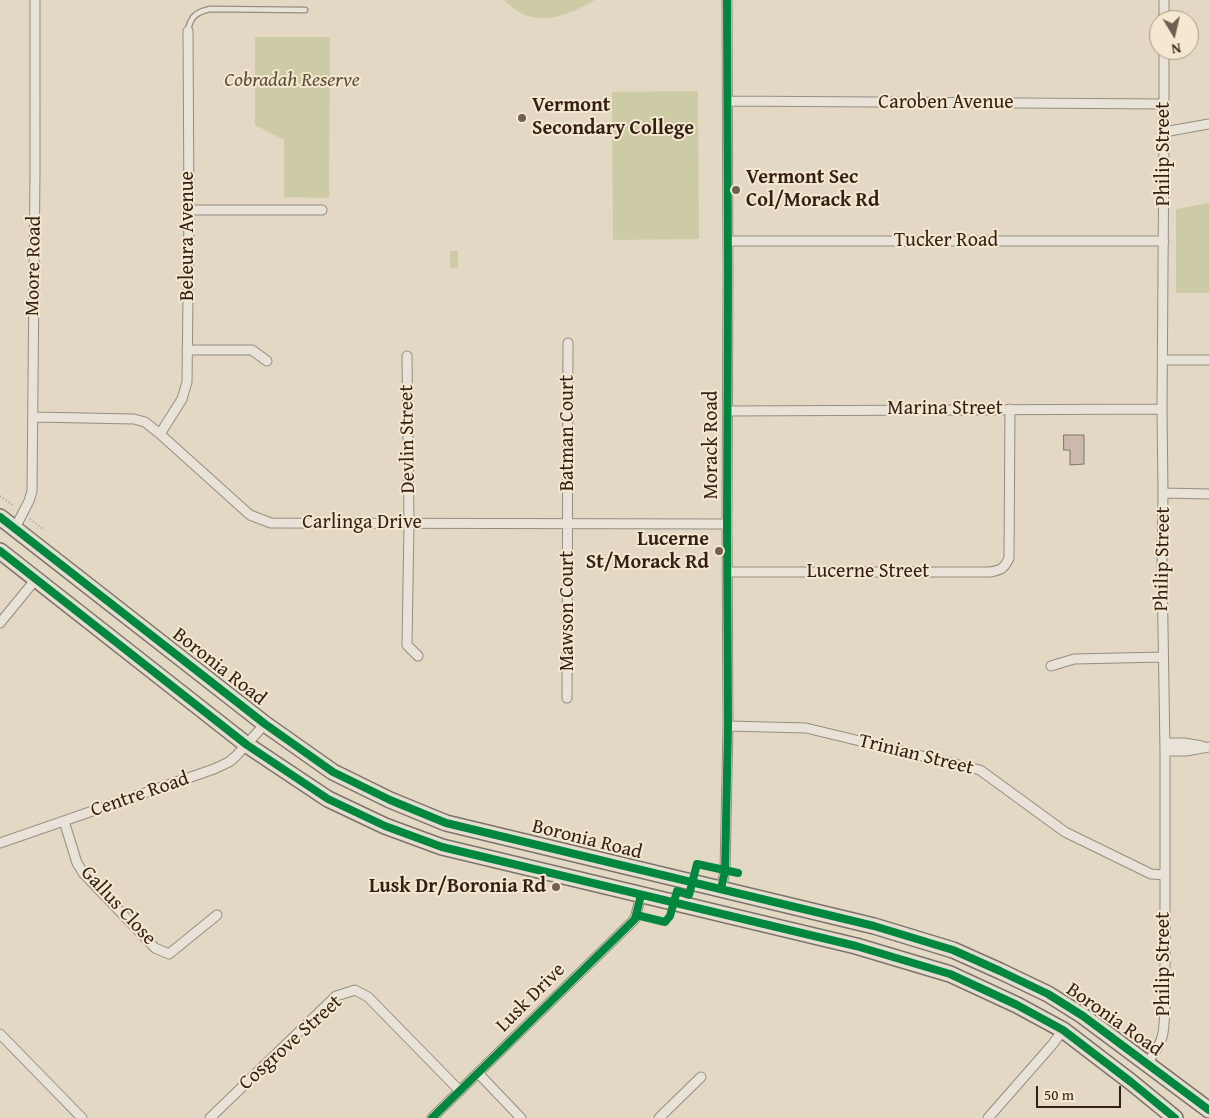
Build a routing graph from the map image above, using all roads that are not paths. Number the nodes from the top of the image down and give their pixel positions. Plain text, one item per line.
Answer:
1 (35, 0) edge
2 (727, 0) edge
3 (306, 10) dead end
4 (188, 31) joint
5 (1164, 60) edge
6 (728, 101) junction
7 (1164, 104) junction
8 (1209, 124) edge
9 (1164, 132) junction
10 (189, 210) junction
11 (322, 210) dead end
12 (728, 241) junction
13 (1164, 241) junction
14 (568, 343) dead end
15 (187, 350) junction
16 (407, 356) dead end
17 (1163, 360) junction
18 (1209, 360) edge
19 (267, 361) dead end
20 (1010, 409) junction
21 (1162, 409) junction
22 (728, 411) junction
23 (34, 418) junction
24 (160, 434) junction
25 (1163, 493) junction
26 (1209, 494) edge
27 (0, 517) edge
28 (409, 523) junction
29 (568, 524) junction
30 (727, 524) junction
31 (15, 528) junction
32 (0, 551) edge
33 (728, 572) junction
34 (36, 579) junction
35 (0, 623) edge
36 (418, 656) dead end
37 (1162, 657) junction
38 (1051, 666) dead end
39 (567, 698) dead end
40 (266, 724) junction
41 (728, 726) junction
42 (247, 745) junction
43 (1165, 747) junction
44 (1208, 747) edge
45 (64, 821) junction
46 (0, 843) edge
47 (646, 871) junction
48 (1165, 875) junction
49 (721, 889) junction
50 (641, 895) junction
51 (714, 913) junction
52 (217, 915) dead end
53 (1063, 1030) junction
54 (0, 1034) edge
55 (1147, 1063) junction
56 (478, 1073) junction
57 (701, 1077) dead end
58 (1131, 1082) junction
59 (460, 1091) junction
60 (1209, 1110) edge
61 (82, 1118) edge
62 (210, 1118) edge
63 (432, 1118) edge
64 (521, 1118) edge
65 (659, 1118) edge
66 (988, 1118) edge
67 (1175, 1118) edge

1 - 23 street, Moore Road
2 - 6 street, Morack Road
3 - 4 lane
4 - 10 street, Beleura Avenue
5 - 7 street, Philip Street
6 - 7 street, Caroben Avenue
6 - 12 street, Morack Road
7 - 9 street, Philip Street
8 - 9 street
9 - 13 street, Philip Street
10 - 11 street
10 - 15 street, Beleura Avenue
12 - 13 street, Tucker Road
12 - 22 street, Morack Road
13 - 17 street, Philip Street
14 - 29 street, Batman Court
15 - 19 street
15 - 24 street, Beleura Avenue
16 - 28 street, Devlin Street
17 - 18 street
17 - 21 street, Philip Street
20 - 21 street, Marina Street
20 - 22 street, Marina Street
20 - 33 street, Lucerne Street
21 - 25 street, Philip Street
22 - 30 street, Morack Road
23 - 24 street, Carlinga Drive
23 - 31 street, Moore Road
24 - 28 street, Carlinga Drive
25 - 26 street
25 - 37 street, Philip Street
27 - 31 main road, Boronia Road
28 - 29 street, Carlinga Drive
28 - 36 street, Devlin Street
29 - 30 street, Carlinga Drive
29 - 39 street, Mawson Court
30 - 33 street, Morack Road
31 - 40 main road, Boronia Road
32 - 34 main road, Boronia Road
33 - 41 street, Morack Road
34 - 35 street
34 - 42 main road, Boronia Road
37 - 38 street
37 - 43 street, Philip Street
40 - 42 street, Centre Road
40 - 47 main road, Boronia Road
41 - 48 street, Trinian Street
41 - 49 street, Morack Road
42 - 45 street, Centre Road
42 - 50 main road, Boronia Road
43 - 44 street
43 - 48 street, Philip Street
45 - 46 street, Centre Road
45 - 52 street, Gallus Close
47 - 49 main road, Boronia Road
47 - 50 main road
48 - 55 street, Philip Street
49 - 51 main road
49 - 55 main road, Boronia Road
50 - 51 main road, Boronia Road
50 - 56 street, Lusk Drive
51 - 53 main road, Boronia Road
53 - 58 main road, Boronia Road
53 - 66 street
54 - 61 street
55 - 58 main road
55 - 60 main road, Boronia Road
56 - 59 street, Lusk Drive
56 - 64 street
57 - 65 street
58 - 67 main road, Boronia Road
59 - 62 street, Cosgrove Street
59 - 63 street, Lusk Drive

